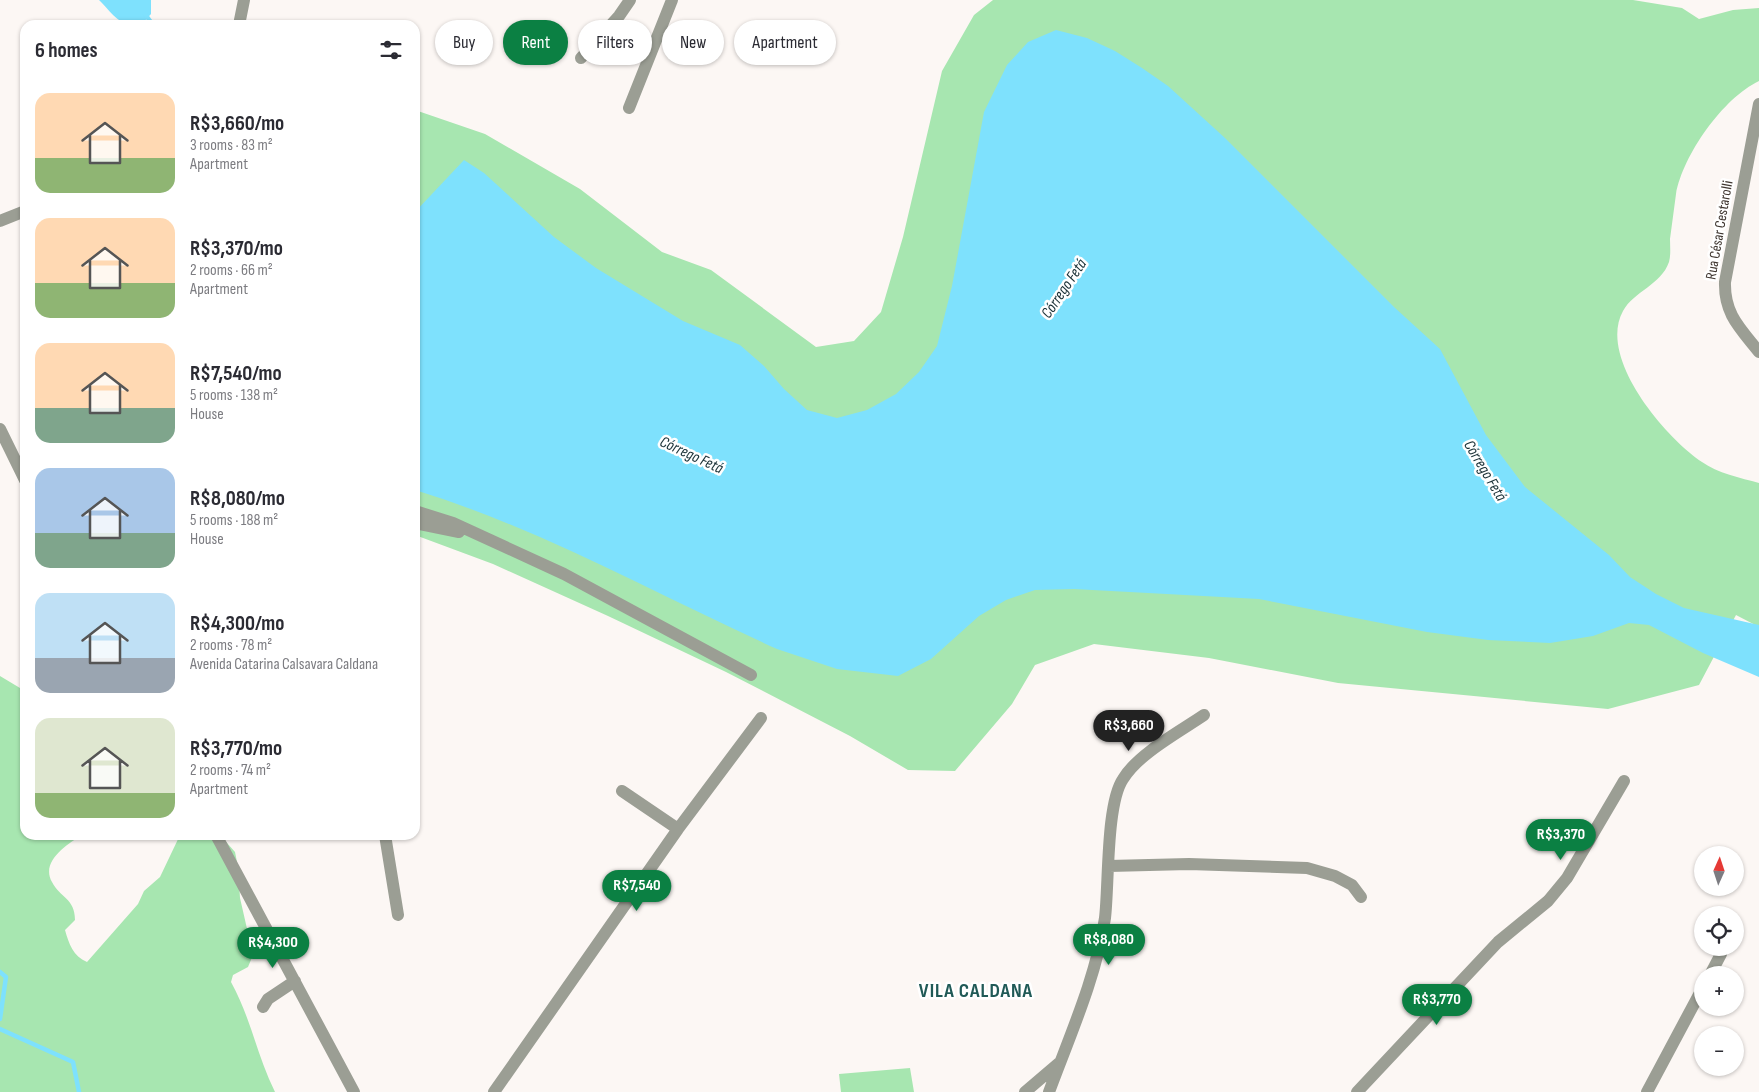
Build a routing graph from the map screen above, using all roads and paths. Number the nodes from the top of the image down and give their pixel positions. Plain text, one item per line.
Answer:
1 (244, 0) edge
2 (630, 0) edge
3 (672, 0) edge
4 (240, 20) edge
5 (615, 20) edge
6 (1759, 104) edge
7 (628, 108) dead end
8 (20, 213) edge
9 (0, 221) edge
10 (1759, 352) edge
11 (0, 429) edge
12 (20, 470) edge
13 (420, 513) edge
14 (420, 524) edge
15 (484, 537) junction
16 (751, 675) dead end
17 (1204, 715) dead end
18 (762, 718) dead end
19 (1624, 780) dead end
20 (622, 792) dead end
21 (678, 829) junction
22 (219, 840) edge
23 (386, 840) edge
24 (1109, 866) junction
25 (1361, 897) dead end
26 (398, 915) dead end
27 (295, 981) junction
28 (1694, 1004) edge
29 (263, 1006) dead end
30 (1060, 1062) junction
31 (354, 1092) edge
32 (494, 1092) edge
33 (1025, 1092) edge
34 (1049, 1092) edge
35 (1357, 1092) edge
36 (1647, 1092) edge

1 - 4 street
2 - 5 street
3 - 7 street
6 - 10 street, Rua César Cestarolli
8 - 9 street
11 - 12 street
13 - 15 street
14 - 15 street
15 - 16 street
17 - 24 street
18 - 21 street
19 - 35 street
20 - 21 street
21 - 32 street
22 - 27 street
23 - 26 street
24 - 25 street
24 - 30 street
27 - 29 street
27 - 31 street
28 - 36 street
30 - 33 street
30 - 34 street

